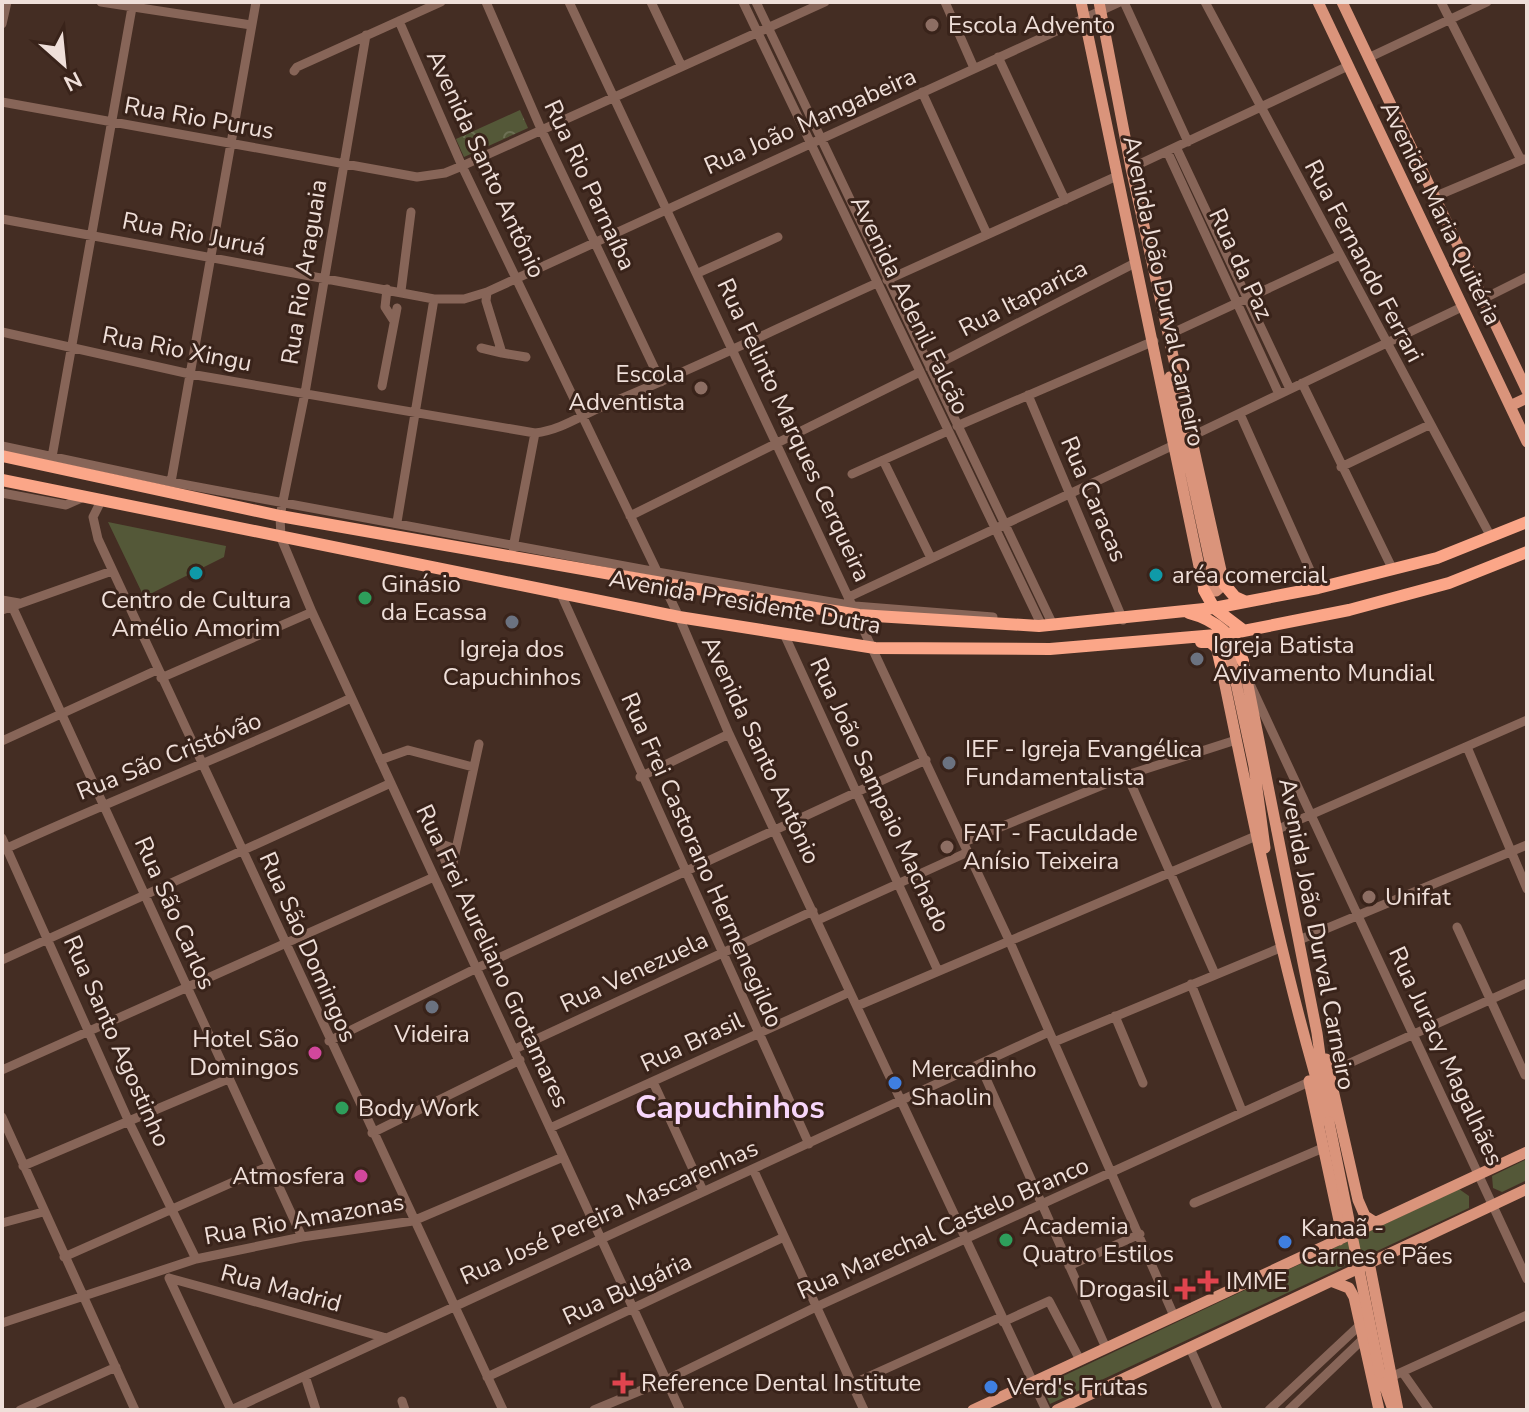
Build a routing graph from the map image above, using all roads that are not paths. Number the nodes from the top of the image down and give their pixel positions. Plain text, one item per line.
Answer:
1 (7, 2) edge
2 (101, 2) edge
3 (256, 2) edge
4 (441, 2) edge
5 (486, 2) edge
6 (569, 2) edge
7 (651, 2) edge
8 (743, 2) edge
9 (756, 2) edge
10 (825, 2) edge
11 (945, 2) edge
12 (1081, 2) edge
13 (1122, 2) edge
14 (1205, 2) edge
15 (1318, 2) edge
16 (1342, 2) edge
17 (1441, 2) edge
18 (1487, 2) edge
19 (133, 5) edge
20 (1100, 6) edge
21 (1085, 18) junction
22 (1449, 20) junction
23 (399, 21) junction
24 (2, 24) edge
25 (251, 25) junction
26 (768, 27) junction
27 (757, 32) junction
28 (366, 35) junction
29 (998, 57) junction
30 (1368, 58) junction
31 (681, 65) junction
32 (1346, 67) junction
33 (974, 68) junction
34 (294, 71) dead end
35 (922, 92) junction
36 (613, 96) junction
37 (2, 102) edge
38 (1261, 109) junction
39 (114, 124) junction
40 (541, 129) junction
41 (820, 137) junction
42 (810, 142) junction
43 (1188, 142) junction
44 (231, 143) junction
45 (1172, 149) junction
46 (1524, 159) edge
47 (341, 164) junction
48 (462, 166) junction
49 (1131, 168) junction
50 (1117, 176) junction
51 (1434, 197) junction
52 (1065, 200) junction
53 (667, 208) junction
54 (411, 212) dead end
55 (2, 219) edge
56 (858, 231) junction
57 (987, 234) junction
58 (92, 235) junction
59 (778, 237) dead end
60 (594, 242) junction
61 (1338, 256) junction
62 (209, 259) junction
63 (1231, 260) junction
64 (1135, 263) junction
65 (1220, 265) junction
66 (698, 273) junction
67 (323, 276) junction
68 (1527, 277) edge
69 (517, 278) junction
70 (882, 281) junction
71 (387, 289) junction
72 (401, 291) junction
73 (487, 292) junction
74 (1249, 297) junction
75 (434, 299) junction
76 (1483, 299) junction
77 (1237, 302) junction
78 (1462, 307) junction
79 (397, 308) dead end
80 (394, 321) junction
81 (2, 332) edge
82 (1168, 335) junction
83 (1154, 341) junction
84 (1386, 344) junction
85 (481, 348) dead end
86 (70, 349) junction
87 (732, 349) junction
88 (1165, 350) junction
89 (502, 353) junction
90 (526, 357) dead end
91 (925, 370) junction
92 (190, 374) junction
93 (661, 382) junction
94 (1302, 383) junction
95 (382, 386) dead end
96 (1526, 386) edge
97 (1290, 389) junction
98 (305, 393) junction
99 (1279, 394) junction
100 (1028, 395) junction
101 (1527, 398) edge
102 (1510, 406) junction
103 (417, 414) junction
104 (1240, 414) junction
105 (582, 415) junction
106 (1429, 425) junction
107 (953, 428) junction
108 (535, 433) junction
109 (1192, 436) junction
110 (1527, 442) edge
111 (777, 443) junction
112 (1174, 445) junction
113 (2, 446) edge
114 (2, 456) edge
115 (52, 457) junction
116 (883, 460) junction
117 (1341, 467) junction
118 (73, 470) junction
119 (122, 471) junction
120 (852, 474) dead end
121 (2, 480) edge
122 (171, 482) junction
123 (196, 492) junction
124 (2, 493) edge
125 (1070, 495) junction
126 (86, 496) junction
127 (102, 499) junction
128 (283, 501) junction
129 (347, 513) junction
130 (280, 516) junction
131 (630, 516) junction
132 (397, 522) junction
133 (1527, 522) edge
134 (343, 526) junction
135 (999, 527) junction
136 (1491, 537) junction
137 (281, 538) junction
138 (461, 541) junction
139 (513, 549) junction
140 (1527, 552) edge
141 (931, 558) junction
142 (1393, 570) junction
143 (112, 571) junction
144 (659, 578) junction
145 (1214, 585) junction
146 (1318, 588) junction
147 (560, 592) junction
148 (851, 596) junction
149 (2, 600) edge
150 (1246, 602) junction
151 (11, 607) edge
152 (1214, 608) junction
153 (857, 611) junction
154 (312, 612) junction
155 (1186, 612) junction
156 (679, 617) junction
157 (1123, 620) junction
158 (1045, 626) junction
159 (1260, 628) junction
160 (1243, 630) junction
161 (1228, 634) junction
162 (785, 636) junction
163 (1186, 639) junction
164 (875, 648) junction
165 (1232, 663) junction
166 (159, 674) junction
167 (1246, 675) junction
168 (351, 698) junction
169 (62, 713) junction
170 (1527, 720) edge
171 (729, 734) junction
172 (1236, 740) junction
173 (2, 741) edge
174 (479, 744) dead end
175 (1467, 747) junction
176 (380, 760) junction
177 (926, 760) junction
178 (201, 764) junction
179 (473, 767) junction
180 (1127, 775) junction
181 (640, 777) junction
182 (391, 783) junction
183 (858, 792) junction
184 (103, 803) junction
185 (1260, 808) junction
186 (1311, 813) junction
187 (775, 830) junction
188 (1276, 830) junction
189 (1256, 836) junction
190 (2, 838) edge
191 (1527, 845) edge
192 (966, 847) junction
193 (456, 849) dead end
194 (4, 850) edge
195 (242, 851) junction
196 (1511, 851) junction
197 (1283, 868) junction
198 (684, 871) junction
199 (1170, 872) junction
200 (1265, 873) junction
201 (434, 877) junction
202 (899, 883) junction
203 (1527, 889) edge
204 (144, 895) junction
205 (1358, 914) junction
206 (815, 916) junction
207 (1457, 927) dead end
208 (49, 939) junction
209 (1009, 940) junction
210 (1299, 940) junction
211 (286, 944) junction
212 (1280, 948) junction
213 (722, 953) junction
214 (2, 960) edge
215 (477, 968) junction
216 (938, 971) junction
217 (1215, 974) junction
218 (1527, 983) edge
219 (1191, 984) junction
220 (188, 988) junction
221 (850, 992) junction
222 (1491, 999) junction
223 (857, 1006) junction
224 (1115, 1016) junction
225 (1049, 1032) junction
226 (91, 1033) junction
227 (759, 1033) junction
228 (1317, 1033) junction
229 (1415, 1034) junction
230 (329, 1041) junction
231 (1054, 1042) junction
232 (1305, 1044) junction
233 (515, 1049) junction
234 (520, 1060) junction
235 (980, 1065) junction
236 (2, 1070) edge
237 (1330, 1072) junction
238 (1525, 1075) edge
239 (228, 1079) junction
240 (653, 1082) junction
241 (1309, 1082) junction
242 (1143, 1083) dead end
243 (901, 1101) junction
244 (1242, 1111) junction
245 (2, 1117) edge
246 (129, 1122) junction
247 (1329, 1122) junction
248 (550, 1128) junction
249 (372, 1133) junction
250 (809, 1144) junction
251 (1323, 1148) junction
252 (1527, 1152) edge
253 (563, 1157) junction
254 (23, 1166) junction
255 (267, 1167) junction
256 (753, 1169) junction
257 (1113, 1173) junction
258 (1479, 1174) junction
259 (1527, 1189) edge
260 (703, 1191) junction
261 (1358, 1200) junction
262 (1335, 1201) junction
263 (1194, 1203) dead end
264 (1495, 1205) junction
265 (1043, 1206) junction
266 (172, 1210) junction
267 (43, 1212) junction
268 (413, 1221) junction
269 (2, 1223) edge
270 (1376, 1223) junction
271 (1140, 1234) junction
272 (302, 1237) junction
273 (784, 1237) junction
274 (601, 1239) junction
275 (966, 1240) junction
276 (1339, 1240) junction
277 (64, 1257) junction
278 (196, 1259) junction
279 (1369, 1262) junction
280 (1069, 1266) junction
281 (167, 1274) junction
282 (1527, 1279) edge
283 (1331, 1281) junction
284 (1373, 1289) junction
285 (1354, 1297) junction
286 (83, 1298) junction
287 (452, 1305) junction
288 (816, 1307) junction
289 (632, 1308) junction
290 (1527, 1315) edge
291 (1174, 1316) junction
292 (1002, 1319) junction
293 (2, 1323) edge
294 (1360, 1325) junction
295 (383, 1337) junction
296 (1363, 1339) junction
297 (1106, 1348) junction
298 (1190, 1348) junction
299 (1080, 1360) junction
300 (116, 1367) junction
301 (1380, 1373) junction
302 (1398, 1374) junction
303 (305, 1376) junction
304 (487, 1377) junction
305 (666, 1380) junction
306 (1032, 1382) junction
307 (852, 1384) junction
308 (20, 1410) edge
309 (135, 1410) edge
310 (231, 1410) edge
311 (316, 1410) edge
312 (503, 1410) edge
313 (594, 1410) edge
314 (680, 1410) edge
315 (864, 1410) edge
316 (973, 1410) edge
317 (1046, 1410) edge
318 (1057, 1410) edge
319 (1218, 1410) edge
320 (1269, 1410) edge
321 (1289, 1410) edge
322 (1382, 1410) edge
323 (1396, 1410) edge
324 (1429, 1410) edge

1 - 24 street
2 - 19 street
3 - 25 street
4 - 23 street
5 - 40 street, Rua Rio Parnaíba
6 - 36 street, Rua Felinto Marques Cerqueira
7 - 31 street
8 - 27 street, Avenida Adenil Falcão
9 - 26 street, Avenida Adenil Falcão
10 - 26 street, Rua Rio Purus
11 - 33 street
12 - 21 main road, Avenida João Durval Carneiro
13 - 20 street, Rua João Mangabeira
13 - 43 street
14 - 38 street, Rua Fernando Ferrari
15 - 32 main road, Avenida Maria Quitéria
16 - 30 main road, Avenida Maria Quitéria
17 - 22 street
18 - 22 street
19 - 25 street
19 - 39 street
20 - 21 street, Rua João Mangabeira
20 - 49 main road, Avenida João Durval Carneiro
21 - 29 street, Rua João Mangabeira
21 - 50 main road, Avenida João Durval Carneiro
22 - 30 street
22 - 46 street
23 - 28 street
23 - 48 street, Avenida Santo Antônio
25 - 44 street
26 - 27 street, Rua Rio Purus
26 - 41 street, Avenida Adenil Falcão
27 - 31 street, Rua Rio Purus
27 - 42 street, Avenida Adenil Falcão
28 - 34 street
28 - 47 street, Rua Rio Araguaia
29 - 33 street, Rua João Mangabeira
29 - 52 street
30 - 51 main road, Avenida Maria Quitéria
31 - 36 street, Rua Rio Purus
32 - 38 street
32 - 78 main road, Avenida Maria Quitéria
33 - 35 street, Rua João Mangabeira
35 - 41 street, Rua João Mangabeira
35 - 57 street
36 - 40 street, Rua Rio Purus
36 - 53 street, Rua Felinto Marques Cerqueira
37 - 39 street, Rua Rio Purus
38 - 43 street
38 - 61 street, Rua Fernando Ferrari
39 - 44 street, Rua Rio Purus
39 - 58 street
40 - 48 street, Rua Rio Purus
40 - 60 street, Rua Rio Parnaíba
41 - 42 street, Rua João Mangabeira
41 - 56 street, Avenida Adenil Falcão
42 - 53 street, Rua João Mangabeira
42 - 56 street, Avenida Adenil Falcão
43 - 45 street
44 - 47 street, Rua Rio Purus
44 - 62 street
45 - 49 street
45 - 63 street, Rua da Paz
45 - 65 street, Rua da Paz
46 - 51 street
47 - 48 street, Rua Rio Purus
47 - 67 street, Rua Rio Araguaia
48 - 69 street, Avenida Santo Antônio
49 - 82 main road, Avenida João Durval Carneiro
50 - 52 street
50 - 64 main road, Avenida João Durval Carneiro
51 - 76 main road, Avenida Maria Quitéria
52 - 57 street
53 - 60 street, Rua João Mangabeira
53 - 66 street, Rua Felinto Marques Cerqueira
54 - 72 street
55 - 58 street, Rua Rio Juruá
56 - 70 street, Avenida Adenil Falcão
57 - 70 street
58 - 62 street, Rua Rio Juruá
58 - 86 street
59 - 66 street
60 - 69 street, Rua João Mangabeira
60 - 93 street, Rua Rio Parnaíba
61 - 74 street
61 - 84 street, Rua Fernando Ferrari
62 - 67 street, Rua Rio Juruá
62 - 92 street
63 - 65 street
63 - 74 street, Rua da Paz
64 - 83 main road, Avenida João Durval Carneiro
64 - 91 street, Rua Itaparica
65 - 77 street, Rua da Paz
66 - 87 street, Rua Felinto Marques Cerqueira
67 - 71 street, Rua Rio Juruá
67 - 98 street, Rua Rio Araguaia
68 - 76 street
69 - 73 street, Rua Rio Juruá
69 - 105 street, Avenida Santo Antônio
70 - 87 street
70 - 91 street, Avenida Adenil Falcão
71 - 72 street, Rua Rio Juruá
71 - 80 street
72 - 75 street, Rua Rio Juruá
73 - 75 street, Rua Rio Juruá
73 - 89 street
74 - 77 street
74 - 97 street, Rua da Paz
75 - 103 street
76 - 96 main road, Avenida Maria Quitéria
77 - 82 street
77 - 99 street, Rua da Paz
78 - 84 street
78 - 102 main road, Avenida Maria Quitéria
79 - 80 street
80 - 95 street
81 - 86 street, Rua Rio Xingu
82 - 88 main road
82 - 109 main road, Avenida João Durval Carneiro
83 - 88 main road
83 - 100 street
83 - 112 main road, Avenida João Durval Carneiro
84 - 94 street
84 - 106 street, Rua Fernando Ferrari
85 - 89 street
86 - 92 street, Rua Rio Xingu
86 - 115 street
87 - 93 street
87 - 111 street, Rua Felinto Marques Cerqueira
88 - 145 main road
89 - 90 street
91 - 107 street, Avenida Adenil Falcão
91 - 111 street, Rua Itaparica
92 - 98 street, Rua Rio Xingu
92 - 122 street
93 - 105 street
94 - 97 street
94 - 117 street
97 - 99 street
98 - 103 street, Rua Rio Xingu
98 - 128 street, Rua Rio Araguaia
99 - 104 street
100 - 107 street
100 - 125 street, Rua Caracas
101 - 102 main road
102 - 110 main road, Avenida Maria Quitéria
103 - 108 street, Rua Rio Xingu
103 - 132 street
104 - 109 street
104 - 146 street
105 - 108 street
105 - 131 street, Avenida Santo Antônio
106 - 117 street
106 - 136 street, Rua Fernando Ferrari
107 - 116 street
107 - 135 street, Avenida Adenil Falcão
108 - 139 street
109 - 145 main road, Avenida João Durval Carneiro
111 - 131 street, Rua Itaparica
111 - 148 street, Rua Felinto Marques Cerqueira
112 - 125 street
112 - 145 main road, Avenida João Durval Carneiro
113 - 115 street, Avenida Presidente Dutra
114 - 118 highway, Avenida Presidente Dutra
115 - 119 street, Avenida Presidente Dutra
116 - 120 street
116 - 141 street
117 - 142 street
118 - 119 highway
118 - 123 highway, Avenida Presidente Dutra
119 - 122 street, Avenida Presidente Dutra
121 - 126 highway, Avenida Presidente Dutra
122 - 123 street, Avenida Presidente Dutra
123 - 128 street, Avenida Presidente Dutra
123 - 130 highway, Avenida Presidente Dutra
124 - 126 street
125 - 135 street
125 - 157 street, Rua Caracas
126 - 127 highway, Avenida Presidente Dutra
127 - 137 highway, Avenida Presidente Dutra
127 - 143 street, Rua São Domingos
128 - 129 street, Avenida Presidente Dutra
128 - 130 street, Rua Rio Araguaia
129 - 132 street, Avenida Presidente Dutra
129 - 134 street
130 - 134 highway, Avenida Presidente Dutra
130 - 137 street, Rua Frei Aureliano Grotamares
131 - 144 street, Avenida Santo Antônio
132 - 138 street, Avenida Presidente Dutra
133 - 136 highway, Avenida Presidente Dutra
134 - 138 highway, Avenida Presidente Dutra
135 - 141 street
135 - 158 street, Avenida Adenil Falcão
136 - 142 highway, Avenida Presidente Dutra
137 - 147 highway, Avenida Presidente Dutra
137 - 154 street, Rua Frei Aureliano Grotamares
138 - 139 highway, Avenida Presidente Dutra
139 - 144 highway, Avenida Presidente Dutra
140 - 159 highway, Avenida Presidente Dutra
141 - 148 street
142 - 146 highway, Avenida Presidente Dutra
143 - 151 street
143 - 166 street, Rua São Domingos
144 - 153 highway, Avenida Presidente Dutra
144 - 156 street, Avenida Santo Antônio
145 - 150 highway
145 - 152 highway
145 - 155 highway
146 - 150 highway, Avenida Presidente Dutra
147 - 156 highway, Avenida Presidente Dutra
147 - 181 street, Rua Frei Castorano Hermenegildo
148 - 153 street, Rua Felinto Marques Cerqueira
149 - 151 street
150 - 152 highway, Avenida Presidente Dutra
151 - 169 street, Rua São Carlos
152 - 155 highway, Avenida Presidente Dutra
152 - 160 highway
153 - 158 highway, Avenida Presidente Dutra
153 - 164 street, Rua Felinto Marques Cerqueira
154 - 166 street
154 - 168 street, Rua Frei Aureliano Grotamares
155 - 157 highway, Avenida Presidente Dutra
155 - 161 highway
156 - 162 highway, Avenida Presidente Dutra
156 - 171 street, Avenida Santo Antônio
157 - 158 highway, Avenida Presidente Dutra
159 - 160 highway, Avenida Presidente Dutra
159 - 165 highway
160 - 161 highway, Avenida Presidente Dutra
161 - 163 highway, Avenida Presidente Dutra
161 - 165 highway
162 - 164 highway, Avenida Presidente Dutra
162 - 183 street, Rua João Sampaio Machado
163 - 164 highway, Avenida Presidente Dutra
163 - 165 highway
164 - 177 street, Rua Felinto Marques Cerqueira
165 - 167 main road, Avenida João Durval Carneiro
165 - 172 main road, Avenida João Durval Carneiro
165 - 185 main road
166 - 169 street
166 - 178 street, Rua São Domingos
167 - 186 street, Rua Juracy Magalhães
167 - 188 main road, Avenida João Durval Carneiro
168 - 176 street, Rua Frei Aureliano Grotamares
168 - 178 street, Rua São Cristóvão
169 - 173 street
169 - 184 street, Rua São Carlos
170 - 175 street
171 - 181 street
171 - 187 street, Avenida Santo Antônio
172 - 180 street, Rua Venezuela
172 - 189 main road, Avenida João Durval Carneiro
174 - 179 street
175 - 186 street
175 - 196 street
176 - 179 street
176 - 182 street, Rua Frei Aureliano Grotamares
177 - 183 street
177 - 192 street, Rua Felinto Marques Cerqueira
178 - 184 street, Rua São Cristóvão
178 - 195 street, Rua São Domingos
179 - 193 street
180 - 192 street, Rua Venezuela
180 - 199 street
181 - 198 street, Rua Frei Castorano Hermenegildo
182 - 195 street
182 - 201 street, Rua Frei Aureliano Grotamares
183 - 187 street
183 - 202 street, Rua João Sampaio Machado
184 - 194 street, Rua São Cristóvão
184 - 204 street, Rua São Carlos
185 - 197 main road
185 - 200 main road
186 - 188 street
186 - 205 street, Rua Juracy Magalhães
187 - 198 street
187 - 206 street, Avenida Santo Antônio
188 - 197 main road, Avenida João Durval Carneiro
189 - 199 street
189 - 200 main road, Avenida João Durval Carneiro
190 - 194 street, Rua Santo Agostinho
191 - 196 street
192 - 202 street, Rua Venezuela
192 - 209 street, Rua Felinto Marques Cerqueira
194 - 208 street, Rua Santo Agostinho
195 - 204 street
195 - 211 street, Rua São Domingos
196 - 203 street
196 - 205 street
197 - 210 main road, Avenida João Durval Carneiro
198 - 213 street, Rua Frei Castorano Hermenegildo
198 - 215 street
199 - 209 street
199 - 217 street
200 - 212 main road, Avenida João Durval Carneiro
201 - 211 street
201 - 215 street, Rua Frei Aureliano Grotamares
202 - 206 street, Rua Venezuela
202 - 216 street, Rua João Sampaio Machado
204 - 208 street
204 - 220 street, Rua São Carlos
205 - 210 street
205 - 229 street, Rua Juracy Magalhães
206 - 213 street, Rua Venezuela
206 - 221 street, Avenida Santo Antônio
207 - 222 street
208 - 214 street
208 - 226 street, Rua Santo Agostinho
209 - 216 street
209 - 225 street, Rua Felinto Marques Cerqueira
210 - 228 main road, Avenida João Durval Carneiro
211 - 220 street
211 - 230 street, Rua São Domingos
212 - 217 street
212 - 232 main road, Avenida João Durval Carneiro
213 - 227 street, Rua Frei Castorano Hermenegildo
213 - 233 street, Rua Venezuela
215 - 230 street
215 - 233 street, Rua Frei Aureliano Grotamares
216 - 223 street
217 - 219 street
218 - 222 street
219 - 224 street
219 - 244 street
220 - 226 street
220 - 239 street, Rua São Carlos
221 - 223 street, Avenida Santo Antônio
221 - 227 street, Rua Brasil
222 - 229 street
222 - 238 street
223 - 243 street, Avenida Santo Antônio
224 - 231 street
224 - 242 street
225 - 231 street, Rua Felinto Marques Cerqueira
225 - 235 street, Rua José Pereira Mascarenhas
226 - 236 street
226 - 246 street, Rua Santo Agostinho
227 - 240 street, Rua Brasil
227 - 250 street, Rua Frei Castorano Hermenegildo
228 - 237 main road
228 - 247 main road, Avenida João Durval Carneiro
229 - 237 street
229 - 258 street, Rua Juracy Magalhães
230 - 249 street, Rua São Domingos
231 - 257 street, Rua Felinto Marques Cerqueira
232 - 241 main road
232 - 247 main road, Avenida João Durval Carneiro
233 - 234 street, Rua Frei Aureliano Grotamares
234 - 248 street, Rua Frei Aureliano Grotamares
234 - 249 street
235 - 243 street, Rua José Pereira Mascarenhas
235 - 265 street
237 - 261 main road
239 - 246 street
239 - 255 street, Rua São Carlos
240 - 248 street, Rua Brasil
240 - 260 street
241 - 244 street, Rua Marechal Castelo Branco
241 - 251 main road
243 - 250 street, Rua José Pereira Mascarenhas
243 - 275 street, Avenida Santo Antônio
244 - 257 street, Rua Marechal Castelo Branco
245 - 254 street
246 - 254 street
246 - 266 street, Rua Santo Agostinho
247 - 301 main road, Avenida João Durval Carneiro, bridge
248 - 253 street, Rua Frei Aureliano Grotamares
249 - 268 street, Rua São Domingos
250 - 256 street, Rua José Pereira Mascarenhas
251 - 262 main road
251 - 263 street
252 - 258 main road
253 - 268 street, Rua Rio Amazonas
253 - 274 street, Rua Frei Aureliano Grotamares
254 - 267 street
255 - 266 street
255 - 272 street, Rua São Carlos
256 - 260 street, Rua José Pereira Mascarenhas
256 - 273 street
257 - 265 street, Rua Marechal Castelo Branco
257 - 271 street, Rua Felinto Marques Cerqueira
258 - 264 street, Rua Juracy Magalhães
258 - 270 main road
259 - 264 main road
260 - 274 street, Rua José Pereira Mascarenhas
261 - 262 main road
261 - 270 main road
262 - 276 main road
264 - 279 main road
264 - 282 street, Rua Juracy Magalhães
265 - 275 street, Rua Marechal Castelo Branco
265 - 280 street
266 - 277 street
266 - 278 street, Rua Santo Agostinho
267 - 269 street
267 - 277 street
268 - 272 street, Rua Rio Amazonas
268 - 287 street, Rua São Domingos
270 - 276 main road
271 - 280 street
271 - 291 street, Rua Felinto Marques Cerqueira
272 - 278 street, Rua Rio Amazonas
273 - 288 street
273 - 289 street, Rua Bulgária
274 - 287 street, Rua José Pereira Mascarenhas
274 - 289 street, Rua Frei Aureliano Grotamares
275 - 288 street, Rua Marechal Castelo Branco
275 - 292 street, Avenida Santo Antônio
276 - 291 main road
277 - 286 street
278 - 281 street, Rua Rio Amazonas
279 - 283 main road
279 - 284 main road, Avenida João Durval Carneiro
280 - 297 street
281 - 286 street, Rua Rio Amazonas
281 - 295 street, Rua Madrid
281 - 310 street
283 - 285 main road
283 - 298 main road
284 - 285 main road
284 - 302 main road, Avenida João Durval Carneiro
285 - 294 main road, Avenida João Durval Carneiro
286 - 293 street, Rua Rio Amazonas
286 - 300 street
287 - 295 street, Rua José Pereira Mascarenhas
287 - 304 street, Rua São Domingos
288 - 305 street, Rua Marechal Castelo Branco
288 - 307 street
289 - 304 street, Rua Bulgária
289 - 305 street, Rua Frei Aureliano Grotamares
290 - 302 street
291 - 297 main road
292 - 299 street
292 - 306 street, Avenida Santo Antônio
292 - 307 street
294 - 296 main road, Avenida João Durval Carneiro
294 - 320 street
295 - 303 street, Rua José Pereira Mascarenhas
296 - 321 street
296 - 322 main road, Avenida João Durval Carneiro
297 - 299 main road
298 - 318 main road
298 - 319 street
299 - 306 main road
300 - 308 street
300 - 309 street
301 - 322 main road, Avenida João Durval Carneiro
301 - 323 main road, Avenida João Durval Carneiro
302 - 323 main road, Avenida João Durval Carneiro
302 - 324 street
303 - 310 street, Rua José Pereira Mascarenhas
303 - 311 street
304 - 312 street, Rua São Domingos
305 - 313 street, Rua Marechal Castelo Branco
305 - 314 street, Rua Frei Aureliano Grotamares
306 - 316 main road
306 - 317 street, Avenida Santo Antônio
307 - 315 street

